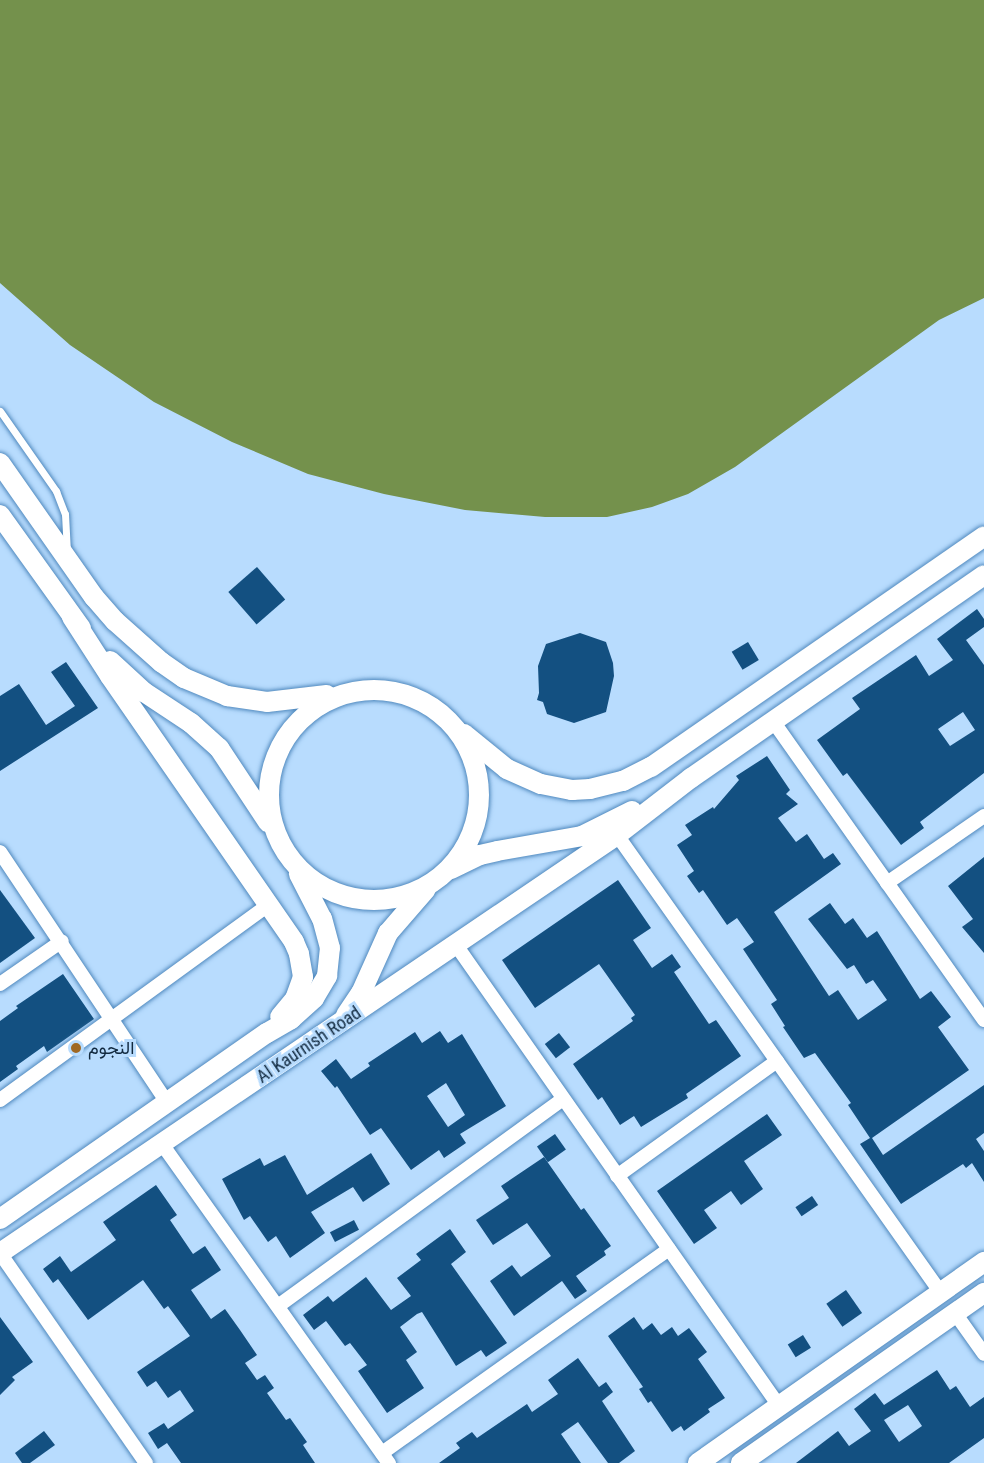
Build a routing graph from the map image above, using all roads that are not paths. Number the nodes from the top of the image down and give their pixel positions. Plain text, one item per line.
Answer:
1 (0, 411) edge
2 (0, 463) edge
3 (0, 515) edge
4 (984, 536) edge
5 (68, 560) junction
6 (984, 575) edge
7 (72, 618) junction
8 (345, 693) junction
9 (773, 721) junction
10 (454, 727) junction
11 (691, 778) junction
12 (984, 816) edge
13 (274, 832) junction
14 (617, 835) junction
15 (0, 852) edge
16 (293, 864) junction
17 (449, 870) junction
18 (887, 883) junction
19 (429, 886) junction
20 (268, 905) junction
21 (62, 941) junction
22 (456, 945) junction
23 (0, 984) edge
24 (113, 1018) junction
25 (984, 1020) edge
26 (334, 1028) junction
27 (267, 1033) junction
28 (777, 1062) junction
29 (563, 1099) junction
30 (0, 1100) edge
31 (167, 1102) junction
32 (162, 1144) junction
33 (617, 1176) junction
34 (0, 1219) edge
35 (669, 1249) junction
36 (0, 1253) edge
37 (984, 1262) edge
38 (940, 1293) junction
39 (984, 1293) edge
40 (278, 1306) junction
41 (955, 1313) junction
42 (984, 1354) edge
43 (875, 1369) junction
44 (779, 1406) junction
45 (386, 1458) edge
46 (146, 1463) edge
47 (698, 1463) edge
48 (741, 1463) edge

1 - 5 lane
2 - 5 street
3 - 7 street
4 - 10 street
5 - 8 street
6 - 9 street
7 - 13 street
7 - 20 street
8 - 10 street
8 - 13 street
9 - 11 street
9 - 18 street
10 - 17 street
11 - 14 street, Al Kaurnish Road
11 - 17 street
12 - 18 street
13 - 16 street
14 - 22 street, Al Kaurnish Road
14 - 28 street
15 - 21 street
16 - 19 street
16 - 27 street
17 - 19 street
18 - 25 street
19 - 26 street
20 - 24 street
20 - 27 street
21 - 23 street
21 - 24 street
22 - 26 street, Al Kaurnish Road
22 - 29 street
24 - 30 street
24 - 31 street
26 - 32 street, Al Kaurnish Road
27 - 31 street, Al Kaurnish Road
28 - 33 street
28 - 38 street
29 - 33 street
29 - 40 street
31 - 34 street, Al Kaurnish Road
32 - 36 street, Al Kaurnish Road
32 - 40 street
33 - 35 street
35 - 44 street
35 - 45 street
36 - 46 street
37 - 38 street
38 - 43 street
38 - 44 street
39 - 41 street
40 - 45 street
41 - 42 street
41 - 43 street
43 - 48 street
44 - 47 street

